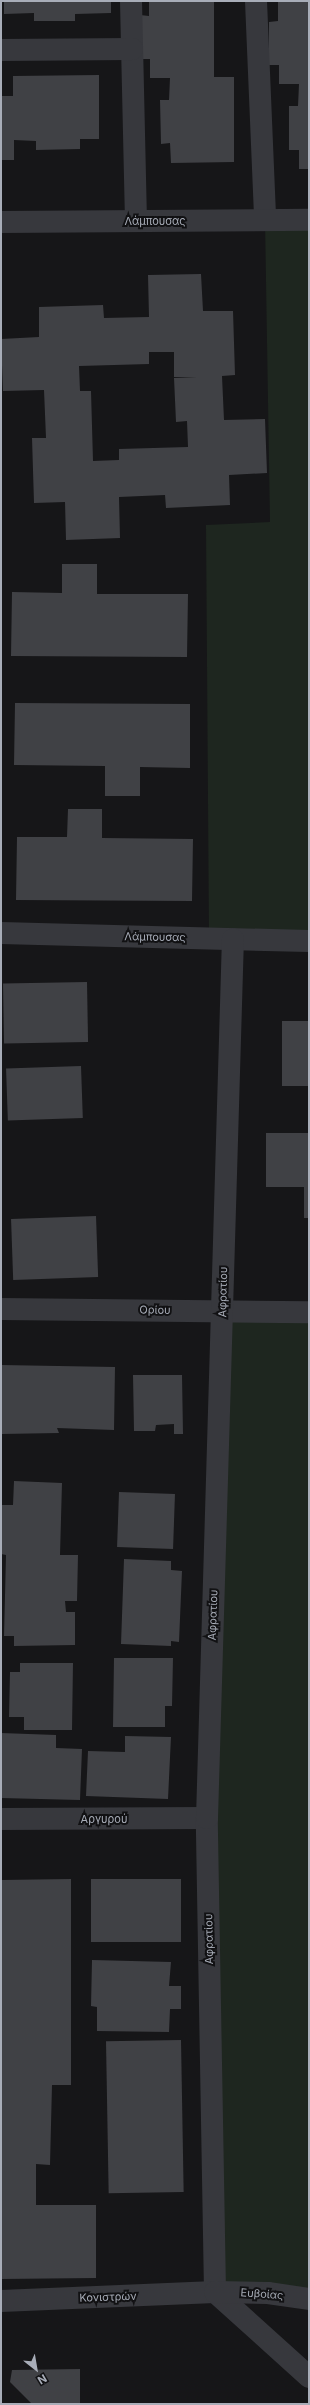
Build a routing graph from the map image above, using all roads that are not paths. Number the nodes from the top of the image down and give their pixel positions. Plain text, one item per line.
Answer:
1 (131, 1) edge
2 (256, 1) edge
3 (132, 49) junction
4 (1, 50) edge
5 (265, 220) junction
6 (309, 220) edge
7 (136, 221) junction
8 (1, 222) edge
9 (1, 933) edge
10 (233, 939) junction
11 (309, 940) edge
12 (1, 1309) edge
13 (223, 1311) junction
14 (309, 1312) edge
15 (207, 1818) junction
16 (1, 1819) edge
17 (215, 2292) junction
18 (309, 2299) edge
19 (1, 2301) edge
20 (309, 2376) edge

1 - 3 street
2 - 5 street
3 - 4 street
3 - 7 street
5 - 6 street, Λάμπουσας
5 - 7 street, Λάμπουσας
7 - 8 street, Λάμπουσας
9 - 10 street, Λάμπουσας
10 - 11 street, Λάμπουσας
10 - 13 street, Αφρατίου
12 - 13 street, Ορίου
13 - 14 street, Ορίου
13 - 15 street, Αφρατίου
15 - 16 street, Αργυρού
15 - 17 street, Αφρατίου
17 - 18 street, Ευβοίας
17 - 19 street, Κονιστρών
17 - 20 street

